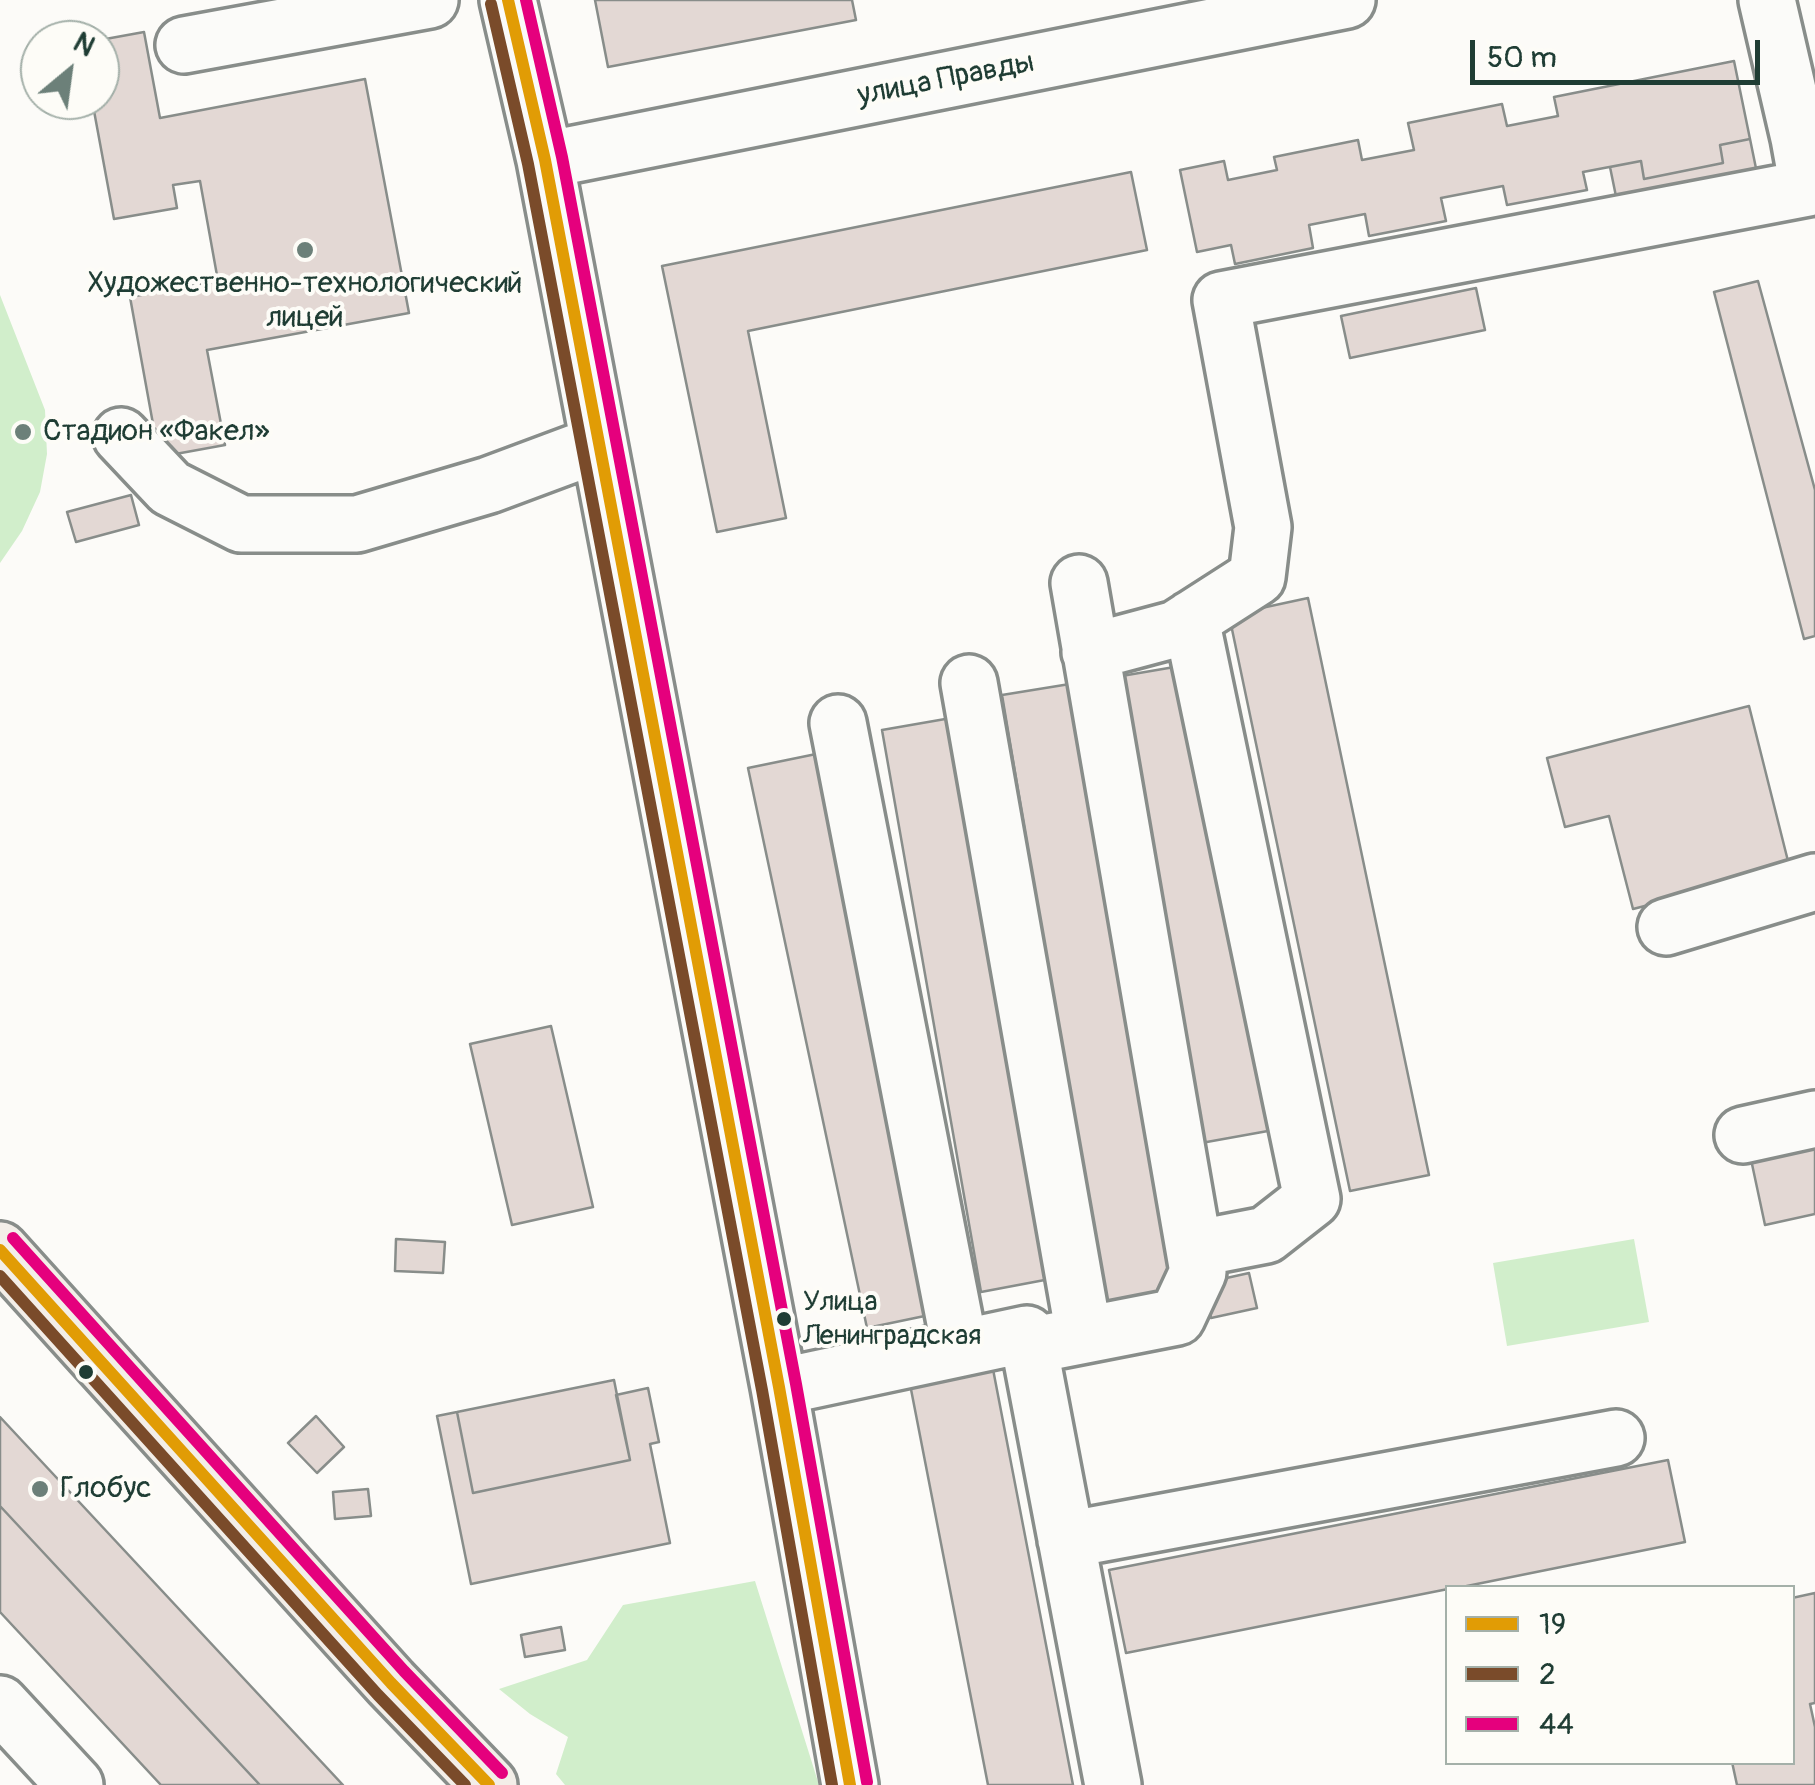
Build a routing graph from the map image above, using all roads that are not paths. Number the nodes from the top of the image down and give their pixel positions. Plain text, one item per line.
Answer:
1 (430, 0) edge
2 (508, 0) edge
3 (1346, 0) edge
4 (1767, 0) edge
5 (1286, 6) edge
6 (184, 45) dead end
7 (545, 160) junction
8 (1809, 169) edge
9 (120, 436) dead end
10 (599, 444) junction
11 (1078, 583) dead end
12 (1191, 619) junction
13 (1090, 652) junction
14 (969, 684) dead end
15 (838, 723) dead end
16 (1815, 882) edge
17 (1666, 927) dead end
18 (1815, 1119) edge
19 (1743, 1134) dead end
20 (1194, 1249) junction
21 (0, 1250) edge
22 (1084, 1335) junction
23 (1029, 1346) junction
24 (960, 1348) junction
25 (779, 1388) junction
26 (1616, 1438) dead end
27 (1066, 1540) junction
28 (0, 1704) edge
29 (75, 1785) edge
30 (489, 1785) edge
31 (850, 1785) edge
32 (1112, 1785) edge

1 - 6 street
2 - 7 street
3 - 5 street, улица Правды
4 - 8 street
5 - 7 street, улица Правды
7 - 10 street
8 - 12 street
9 - 10 street
10 - 25 street
11 - 13 street
12 - 13 street
12 - 20 street
13 - 20 street
14 - 22 street
15 - 24 street
16 - 17 street
18 - 19 street
20 - 22 street
21 - 30 main road
22 - 23 street
23 - 24 street
23 - 27 street
24 - 25 street
25 - 31 street
26 - 27 street
27 - 32 street
28 - 29 street

